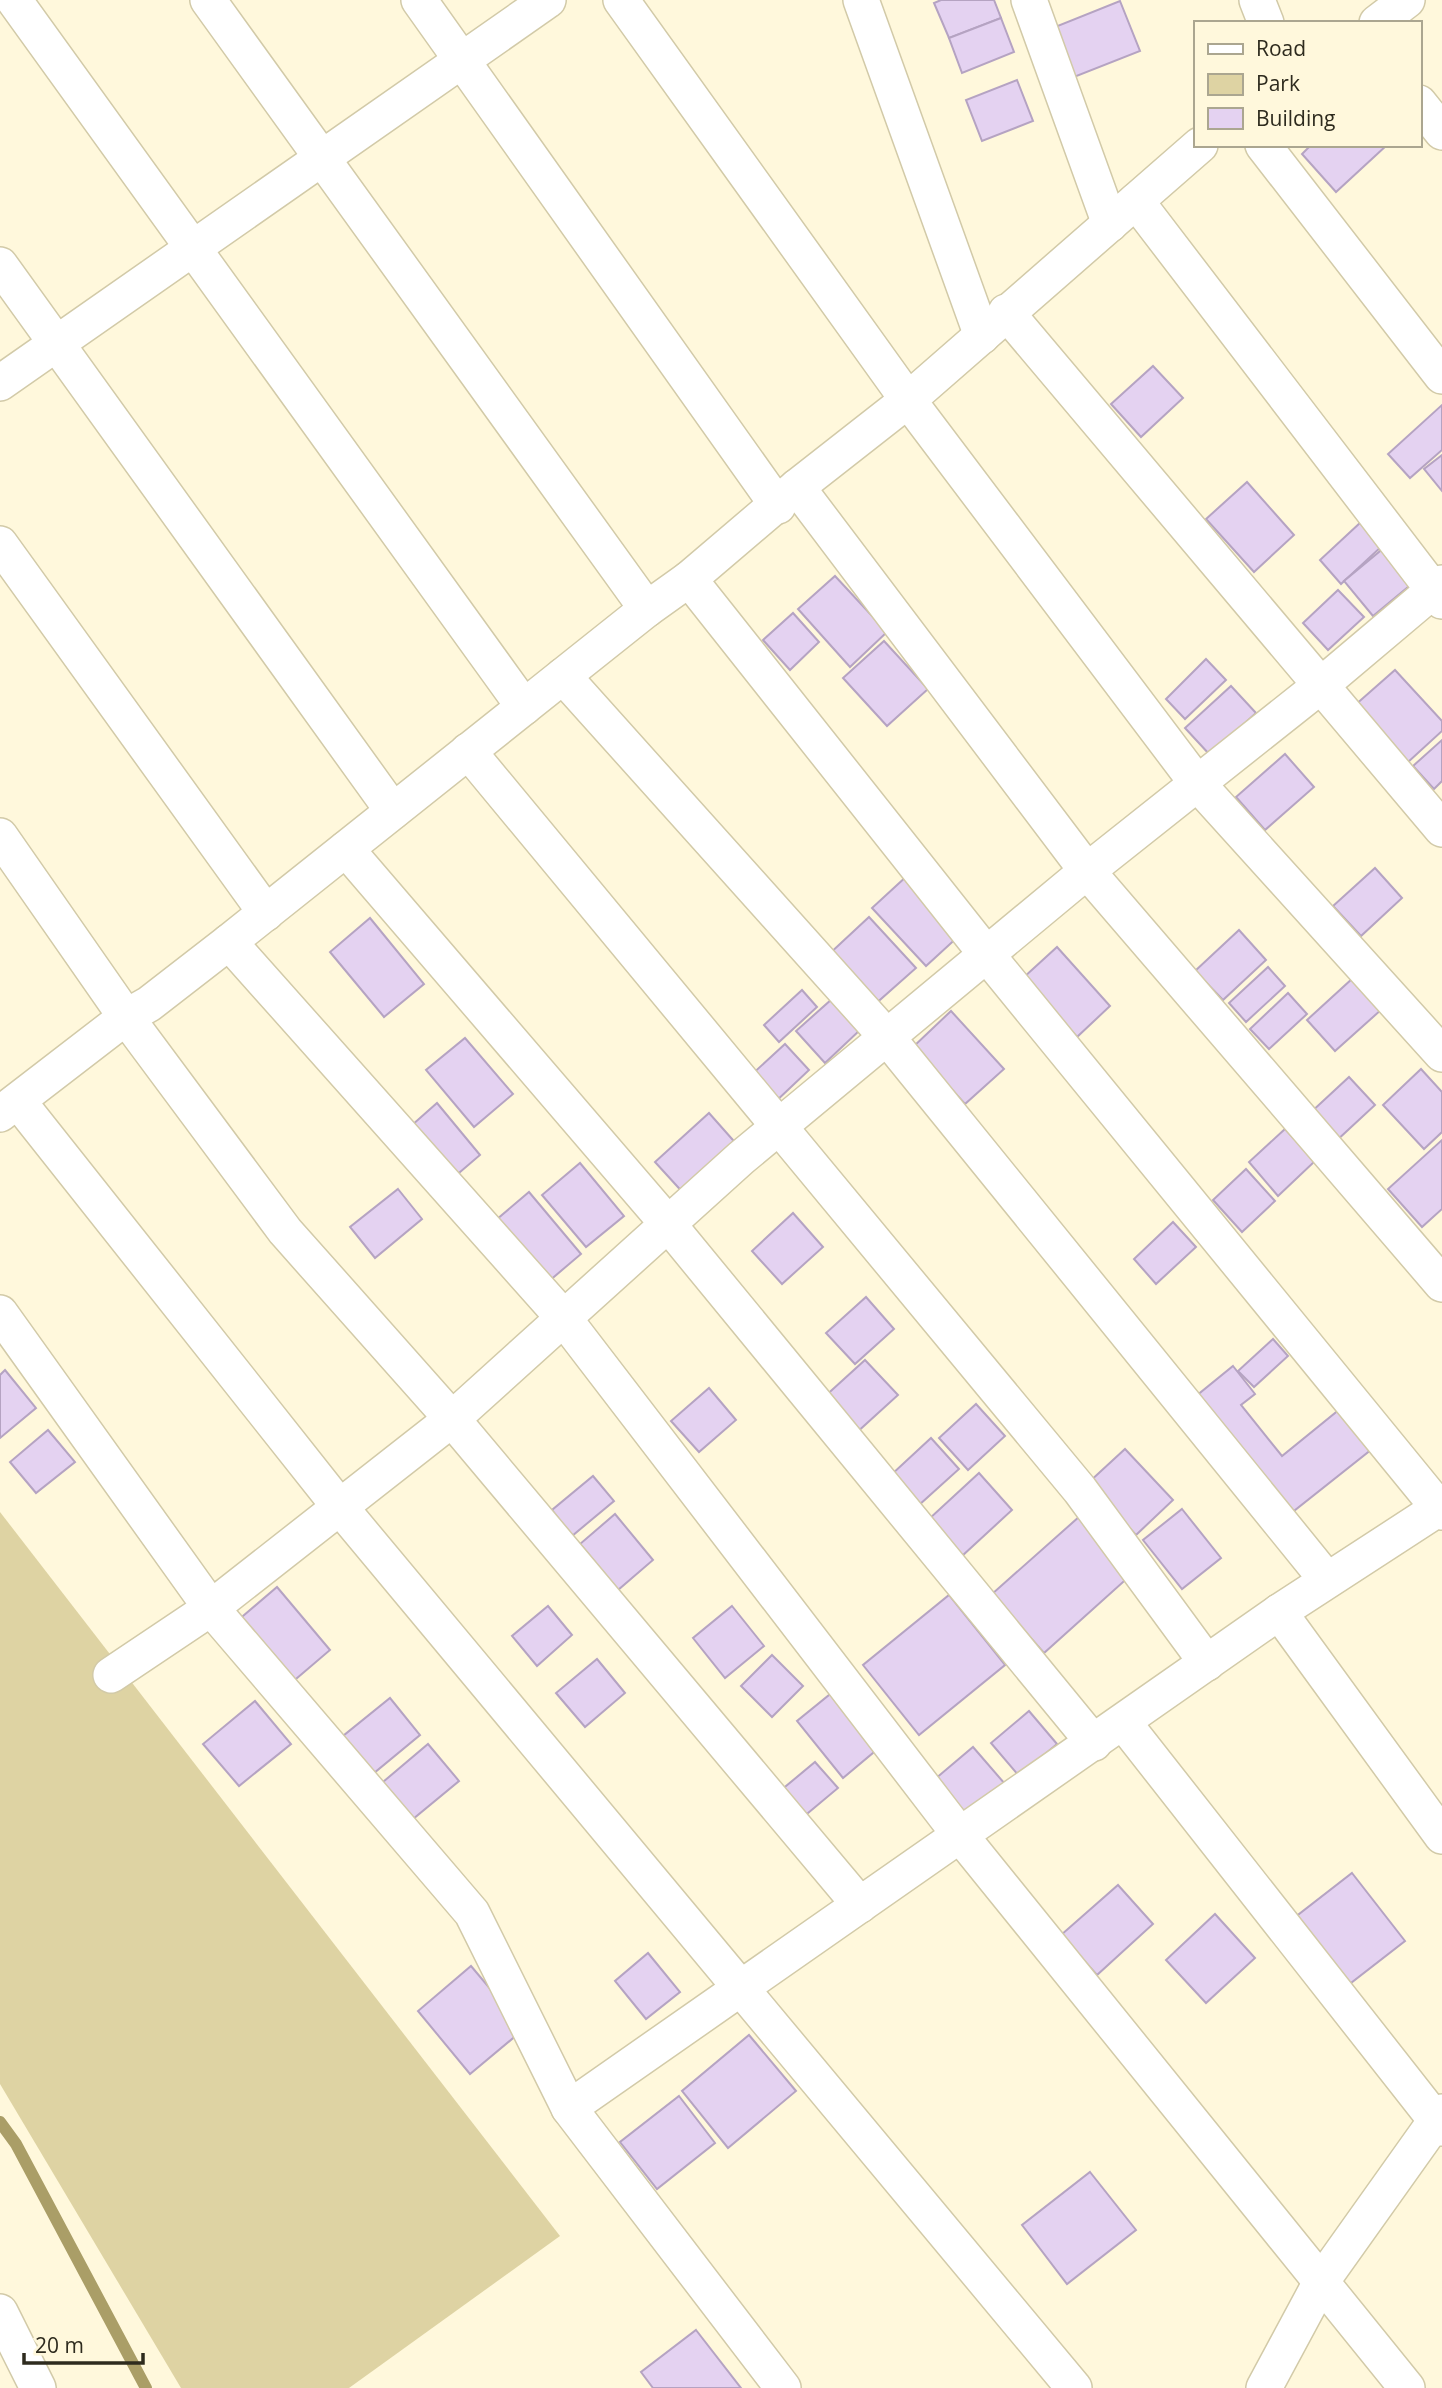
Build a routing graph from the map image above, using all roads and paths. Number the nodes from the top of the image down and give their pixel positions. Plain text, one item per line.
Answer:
1 (15, 0) edge
2 (208, 0) edge
3 (419, 0) edge
4 (548, 0) edge
5 (861, 0) edge
6 (1029, 0) edge
7 (1257, 0) edge
8 (1407, 0) edge
9 (635, 4) edge
10 (1265, 21) edge
11 (1380, 21) edge
12 (462, 60) junction
13 (1421, 106) edge
14 (1442, 132) edge
15 (1198, 147) edge
16 (1265, 147) edge
17 (322, 158) junction
18 (1136, 201) junction
19 (1110, 224) junction
20 (194, 248) junction
21 (0, 265) edge
22 (1006, 312) junction
23 (982, 336) junction
24 (56, 344) junction
25 (1442, 376) edge
26 (0, 383) edge
27 (908, 400) junction
28 (787, 496) junction
29 (0, 544) edge
30 (689, 579) junction
31 (1439, 592) edge
32 (647, 609) junction
33 (563, 676) junction
34 (1320, 686) junction
35 (524, 707) junction
36 (468, 751) junction
37 (1197, 783) junction
38 (394, 811) junction
39 (1442, 829) edge
40 (0, 836) edge
41 (346, 849) junction
42 (1087, 871) junction
43 (266, 913) junction
44 (229, 942) junction
45 (987, 955) junction
46 (126, 1017) junction
47 (886, 1036) junction
48 (1442, 1054) edge
49 (9, 1108) edge
50 (778, 1127) junction
51 (668, 1224) junction
52 (1442, 1284) edge
53 (0, 1313) edge
54 (562, 1316) junction
55 (453, 1419) junction
56 (339, 1506) junction
57 (1440, 1510) edge
58 (1327, 1580) junction
59 (211, 1608) junction
60 (1279, 1612) junction
61 (1207, 1663) junction
62 (111, 1675) dead end
63 (1123, 1722) junction
64 (1094, 1742) junction
65 (960, 1835) junction
66 (1442, 1836) edge
67 (860, 1905) junction
68 (741, 1988) junction
69 (569, 2108) junction
70 (1440, 2120) edge
71 (1321, 2282) junction
72 (0, 2312) edge
73 (9, 2358) edge
74 (38, 2388) edge
75 (783, 2388) edge
76 (1074, 2388) edge
77 (1264, 2388) edge
78 (1407, 2388) edge

1 - 20 street
2 - 17 street
3 - 12 street
4 - 12 street
5 - 23 street
6 - 19 street
7 - 10 street
8 - 11 street
9 - 27 street
12 - 17 street
12 - 28 street
13 - 14 street
15 - 18 street
16 - 25 street
17 - 20 street
17 - 32 street
18 - 19 street
18 - 31 street
19 - 22 street
20 - 24 street
20 - 35 street
21 - 24 street
22 - 23 street
22 - 34 street
23 - 27 street
24 - 26 street
24 - 38 street
27 - 28 street
27 - 37 street
28 - 30 street
28 - 42 street
29 - 43 street
30 - 32 street
30 - 45 street
31 - 34 street
32 - 33 street
33 - 35 street
33 - 47 street
34 - 37 street
34 - 39 street
35 - 36 street
36 - 38 street
36 - 50 street
37 - 42 street
37 - 48 street
38 - 41 street
40 - 46 street
41 - 43 street
41 - 51 street
42 - 45 street
42 - 52 street
43 - 44 street
44 - 46 street
44 - 54 street
45 - 47 street
45 - 57 street
46 - 49 street
46 - 55 street
47 - 50 street
47 - 58 street
49 - 56 street
50 - 51 street
50 - 61 street
51 - 54 street
51 - 64 street
53 - 59 street
54 - 55 street
54 - 65 street
55 - 56 street
55 - 67 street
56 - 59 street
56 - 68 street
57 - 58 street
58 - 60 street
59 - 62 street
59 - 69 street
60 - 61 street
60 - 66 street
61 - 63 street
63 - 64 street
63 - 70 street
64 - 65 street
65 - 67 street
65 - 71 street
67 - 68 street
68 - 69 street
68 - 76 street
69 - 75 street
70 - 71 street
71 - 77 street
71 - 78 street
72 - 73 street
73 - 74 street

